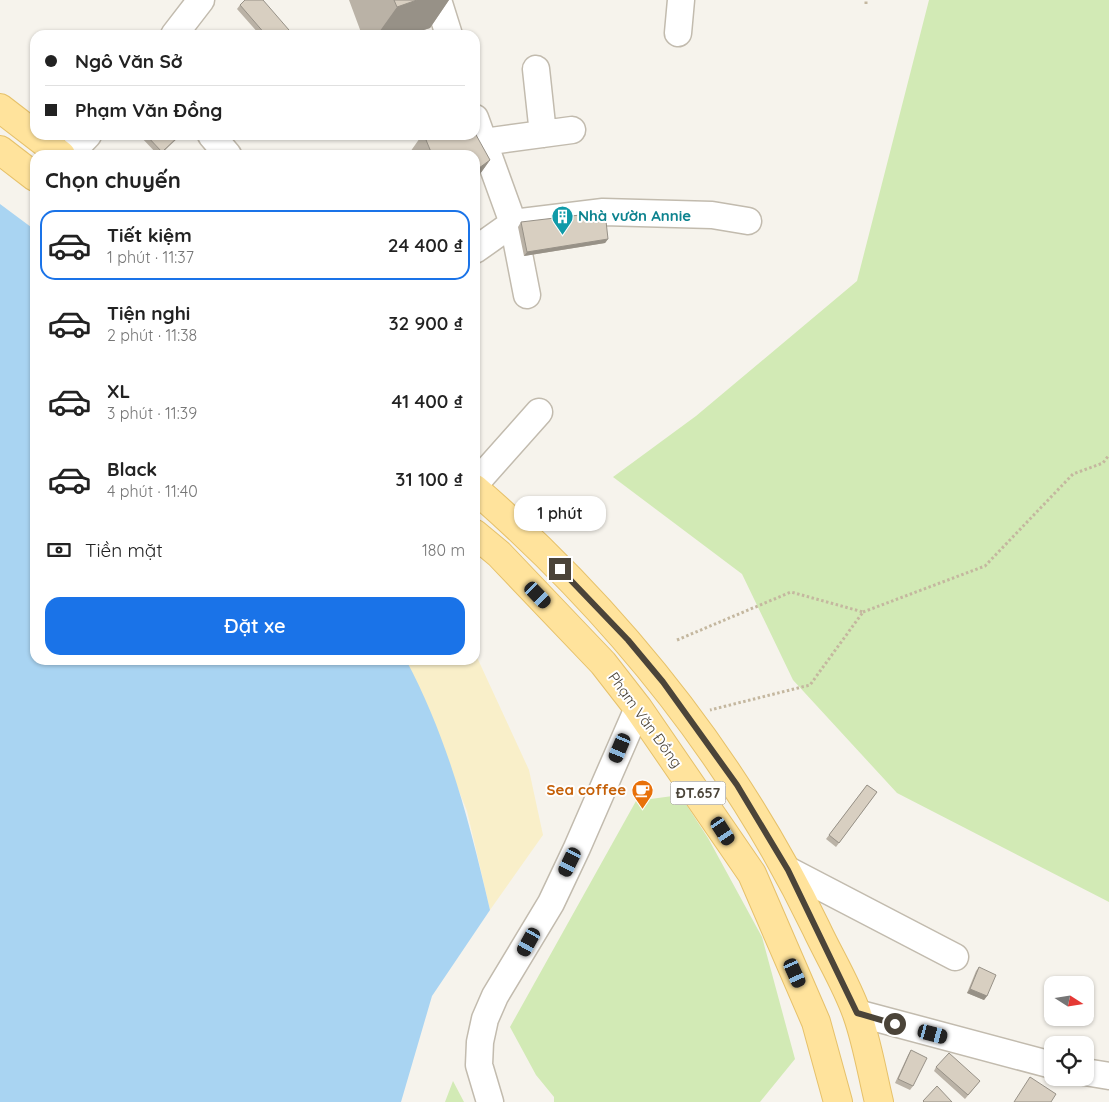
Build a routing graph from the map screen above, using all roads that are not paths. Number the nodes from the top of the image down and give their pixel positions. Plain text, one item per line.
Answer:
1 (202, 0) edge
2 (438, 0) edge
3 (681, 0) edge
4 (178, 30) edge
5 (447, 30) edge
6 (678, 33) dead end
7 (536, 69) dead end
8 (0, 108) edge
9 (572, 130) dead end
10 (30, 131) edge
11 (480, 131) edge
12 (543, 134) junction
13 (42, 140) edge
14 (83, 140) edge
15 (215, 140) edge
16 (484, 142) junction
17 (0, 150) edge
18 (55, 150) edge
19 (74, 150) edge
20 (224, 150) edge
21 (30, 173) edge
22 (748, 221) dead end
23 (513, 223) junction
24 (480, 246) edge
25 (527, 295) dead end
26 (539, 412) dead end
27 (480, 478) edge
28 (480, 494) edge
29 (480, 538) edge
30 (663, 682) junction
31 (638, 708) junction
32 (788, 870) junction
33 (955, 956) dead end
34 (857, 1013) junction
35 (1044, 1063) edge
36 (1094, 1074) edge
37 (1109, 1076) edge
38 (490, 1102) edge
39 (838, 1102) edge
40 (879, 1102) edge

1 - 4 street
2 - 5 street
3 - 6 street
7 - 12 street
8 - 10 main road
9 - 12 street
11 - 16 street
12 - 16 street
13 - 18 main road
14 - 19 street
15 - 20 street
16 - 23 street
17 - 21 main road
22 - 23 street
23 - 24 street
23 - 25 street
26 - 27 street
28 - 30 main road, ĐT.657
29 - 31 main road, Phạm Văn Đồng / ĐT.657
30 - 31 main road
30 - 32 main road, ĐT.657
31 - 38 street
31 - 39 main road, Phạm Văn Đồng / ĐT.657
32 - 33 street
32 - 34 main road, ĐT.657
34 - 35 street
34 - 40 main road, ĐT.657
36 - 37 street

